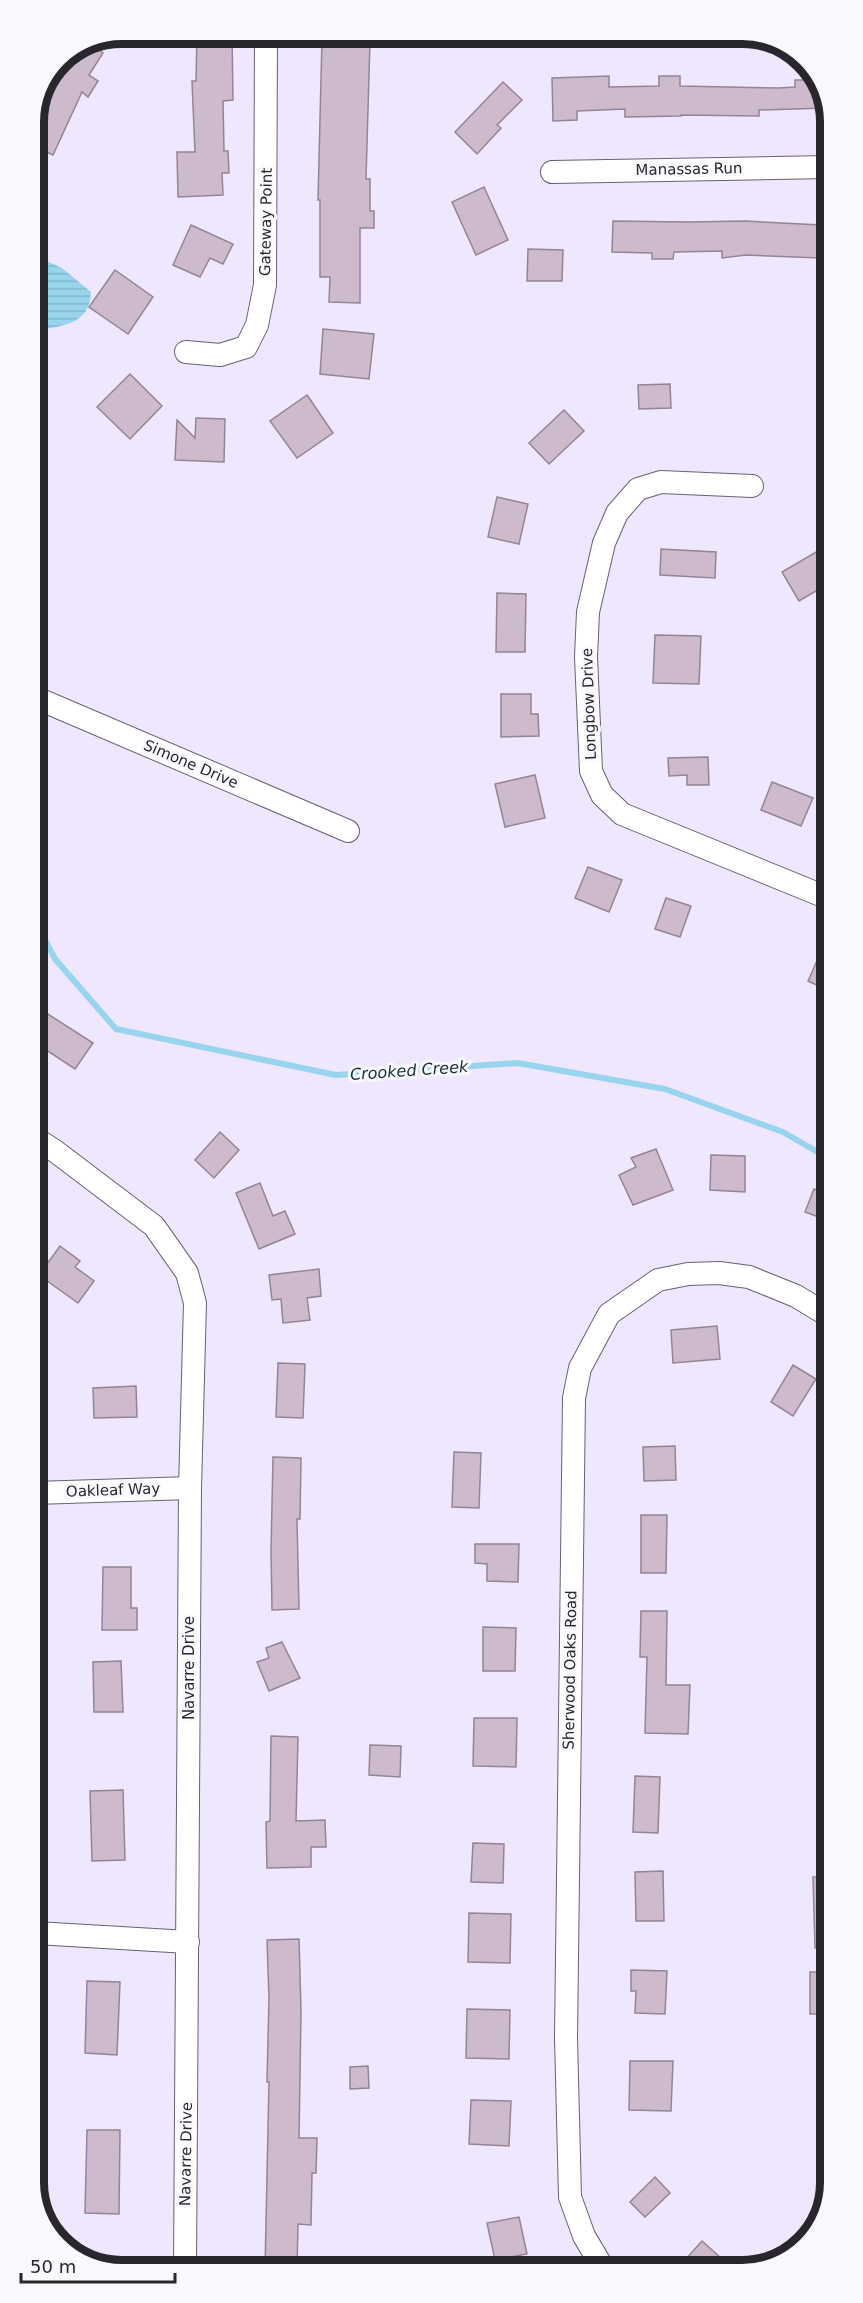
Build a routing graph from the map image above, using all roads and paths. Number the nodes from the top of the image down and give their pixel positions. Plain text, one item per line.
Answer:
1 (266, 44) edge
2 (820, 167) edge
3 (552, 172) dead end
4 (186, 351) dead end
5 (752, 486) dead end
6 (44, 701) edge
7 (348, 831) dead end
8 (820, 895) edge
9 (44, 1144) edge
10 (820, 1311) edge
11 (190, 1488) junction
12 (44, 1493) edge
13 (44, 1933) edge
14 (188, 1942) junction
15 (185, 2259) edge
16 (598, 2260) edge

1 - 4 street, Gateway Point
2 - 3 street, Manassas Run
5 - 8 street, Longbow Drive
6 - 7 street, Simone Drive
9 - 11 street, Navarre Drive
10 - 16 street, Sherwood Oaks Road
11 - 12 street, Oakleaf Way
11 - 14 street, Navarre Drive
13 - 14 street
14 - 15 street, Navarre Drive

